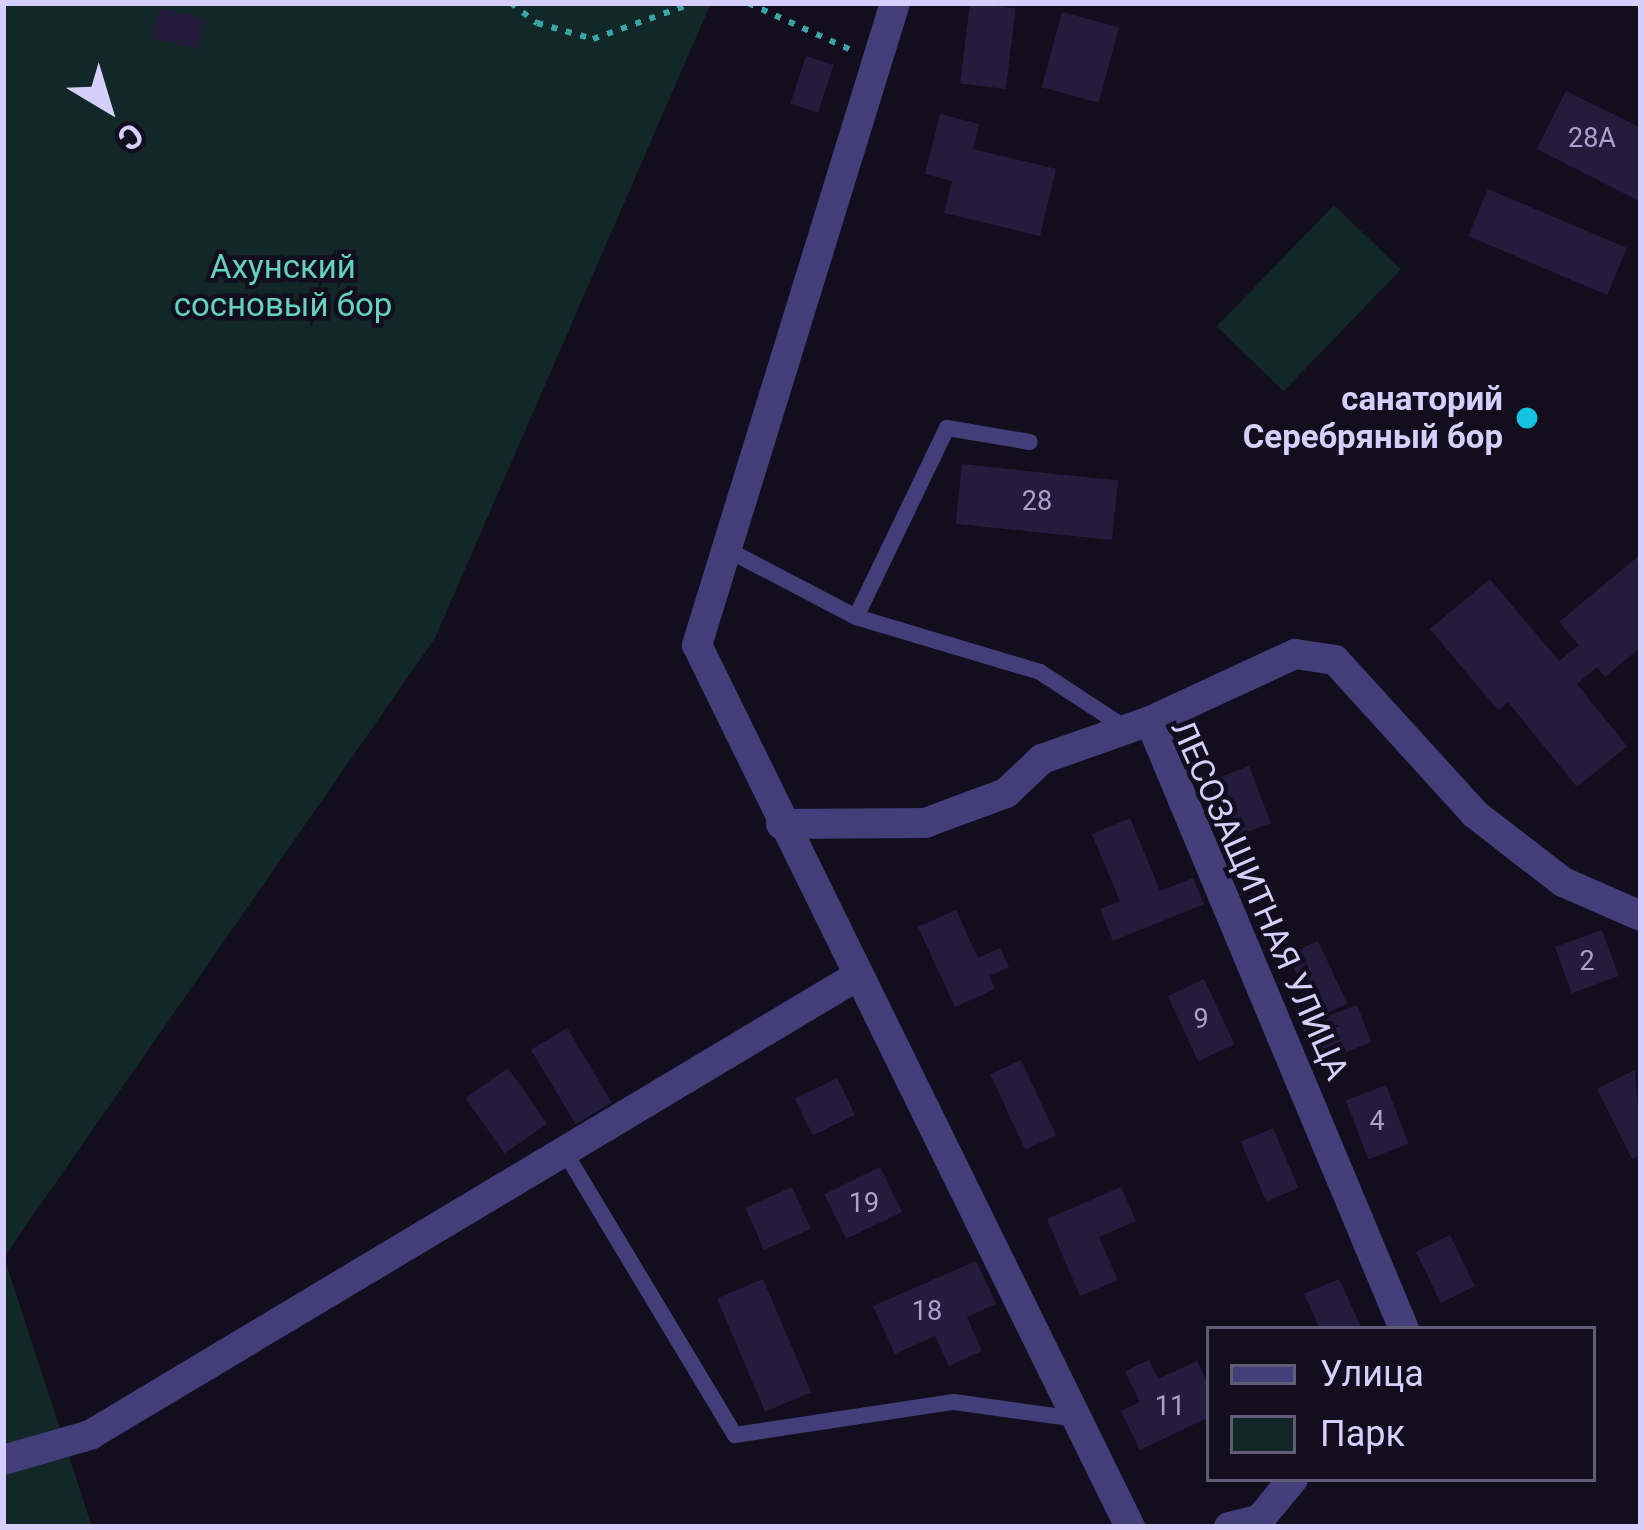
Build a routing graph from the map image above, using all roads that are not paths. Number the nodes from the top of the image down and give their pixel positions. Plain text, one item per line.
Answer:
1 (895, 3) edge
2 (1030, 442) dead end
3 (726, 549) junction
4 (856, 616) junction
5 (1139, 725) junction
6 (781, 824) junction
7 (1641, 916) edge
8 (854, 978) junction
9 (566, 1154) junction
10 (1403, 1326) edge
11 (1076, 1419) junction
12 (3, 1460) edge
13 (1291, 1482) edge
14 (1130, 1527) edge
15 (1229, 1527) edge

1 - 3 street
2 - 4 lane
3 - 4 lane
3 - 6 street
4 - 5 lane
5 - 6 street, ЛЕСОЗАЩИТНАЯ УЛИЦА
5 - 7 street
5 - 10 street, ЛЕСОЗАЩИТНАЯ УЛИЦА
6 - 8 street
8 - 9 street
8 - 11 street
9 - 11 lane
9 - 12 street
11 - 14 street
13 - 15 street

